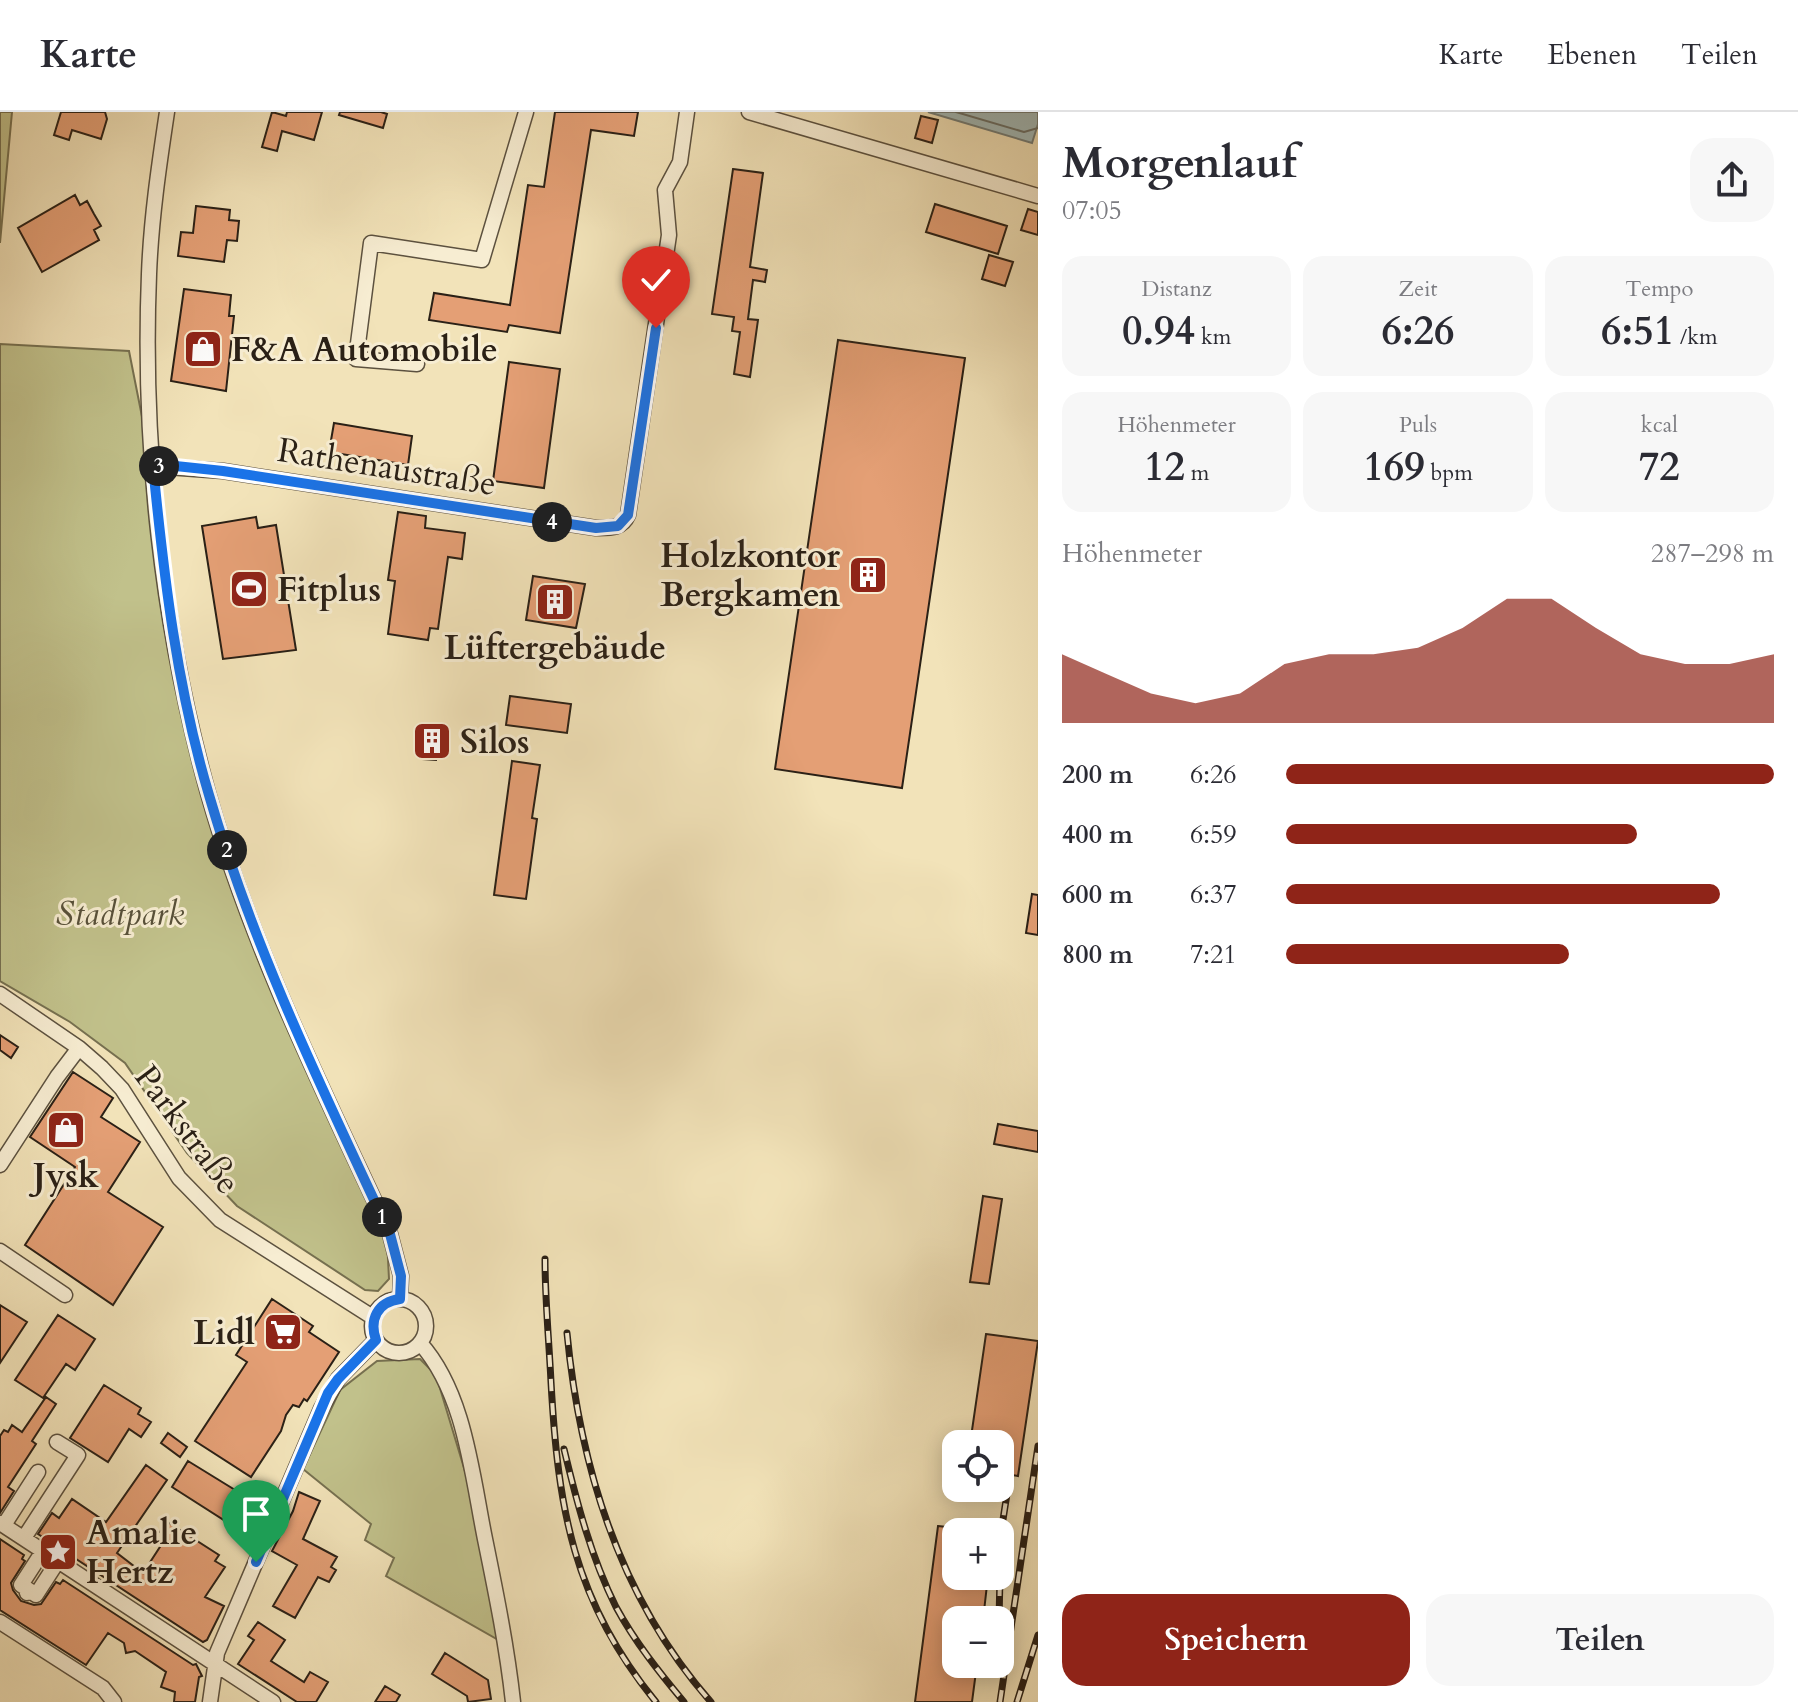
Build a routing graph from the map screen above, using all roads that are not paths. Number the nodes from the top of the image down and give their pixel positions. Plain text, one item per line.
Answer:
1 (167, 112) edge
2 (526, 112) edge
3 (687, 112) edge
4 (749, 112) edge
5 (1038, 196) edge
6 (417, 364) dead end
7 (153, 466) junction
8 (0, 994) edge
9 (79, 1048) junction
10 (0, 1165) edge
11 (0, 1251) edge
12 (65, 1295) dead end
13 (400, 1299) junction
14 (374, 1318) junction
15 (376, 1340) junction
16 (420, 1343) junction
17 (57, 1442) dead end
18 (38, 1472) dead end
19 (2, 1524) edge
20 (24, 1538) junction
21 (43, 1551) junction
22 (58, 1561) junction
23 (0, 1622) edge
24 (214, 1664) junction
25 (114, 1702) edge
26 (210, 1702) edge
27 (273, 1702) edge
28 (513, 1702) edge

1 - 7 street
2 - 6 street
3 - 7 street, Rathenaustraße
4 - 5 street
7 - 13 street
8 - 9 street, Parkstraße
9 - 10 street
9 - 14 street, Parkstraße
11 - 12 street
13 - 14 street
13 - 16 street
14 - 15 street
15 - 16 street
15 - 24 street
16 - 28 street
17 - 20 street
18 - 19 street
19 - 20 street
20 - 21 street
21 - 22 street
21 - 22 street
22 - 24 street
23 - 25 street
24 - 26 street
24 - 27 street

